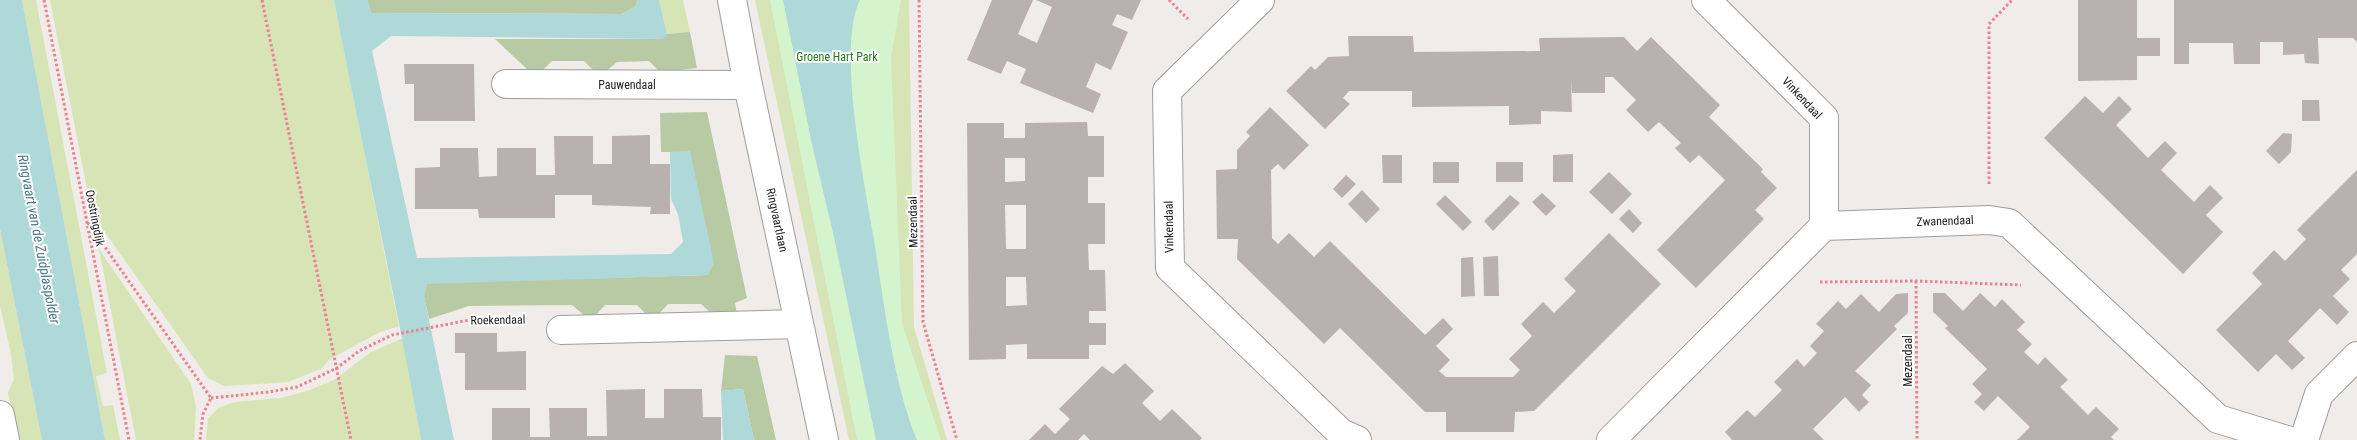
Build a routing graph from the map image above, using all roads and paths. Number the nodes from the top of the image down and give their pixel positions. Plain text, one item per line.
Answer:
1 (44, 0) edge
2 (262, 0) edge
3 (732, 0) edge
4 (919, 0) edge
5 (1260, 0) edge
6 (1706, 0) edge
7 (2012, 0) edge
8 (506, 84) dead end
9 (748, 85) junction
10 (86, 220) junction
11 (1990, 220) junction
12 (1824, 226) junction
13 (1916, 281) junction
14 (1816, 282) dead end
15 (2075, 287) junction
16 (799, 324) junction
17 (561, 330) joint
18 (2357, 356) edge
19 (337, 368) junction
20 (211, 398) junction
21 (0, 415) edge
22 (5, 440) edge
23 (129, 440) edge
24 (200, 440) edge
25 (351, 440) edge
26 (824, 440) edge
27 (957, 440) edge
28 (1358, 440) edge
29 (1611, 440) edge
30 (1917, 440) edge
31 (2287, 440) edge
32 (2304, 440) edge

1 - 10 path, Oostringdijk
2 - 19 path
3 - 9 street, Ringvaartlaan
4 - 27 path, Mezendaal
5 - 28 street, Vinkendaal
6 - 12 street, Vinkendaal
7 - 11 path
8 - 9 street, Pauwendaal
9 - 16 street, Ringvaartlaan
10 - 20 path
10 - 23 path, Oostringdijk
11 - 12 street, Zwanendaal
11 - 15 street, Zwanendaal
12 - 29 street
13 - 14 path
13 - 15 path
13 - 30 path, Mezendaal
15 - 31 street, Zwanendaal
16 - 17 street
16 - 26 street, Ringvaartlaan
17 - 19 path, Roekendaal
18 - 32 street
19 - 20 path, Roekendaal
19 - 25 path
20 - 24 path
21 - 22 street

